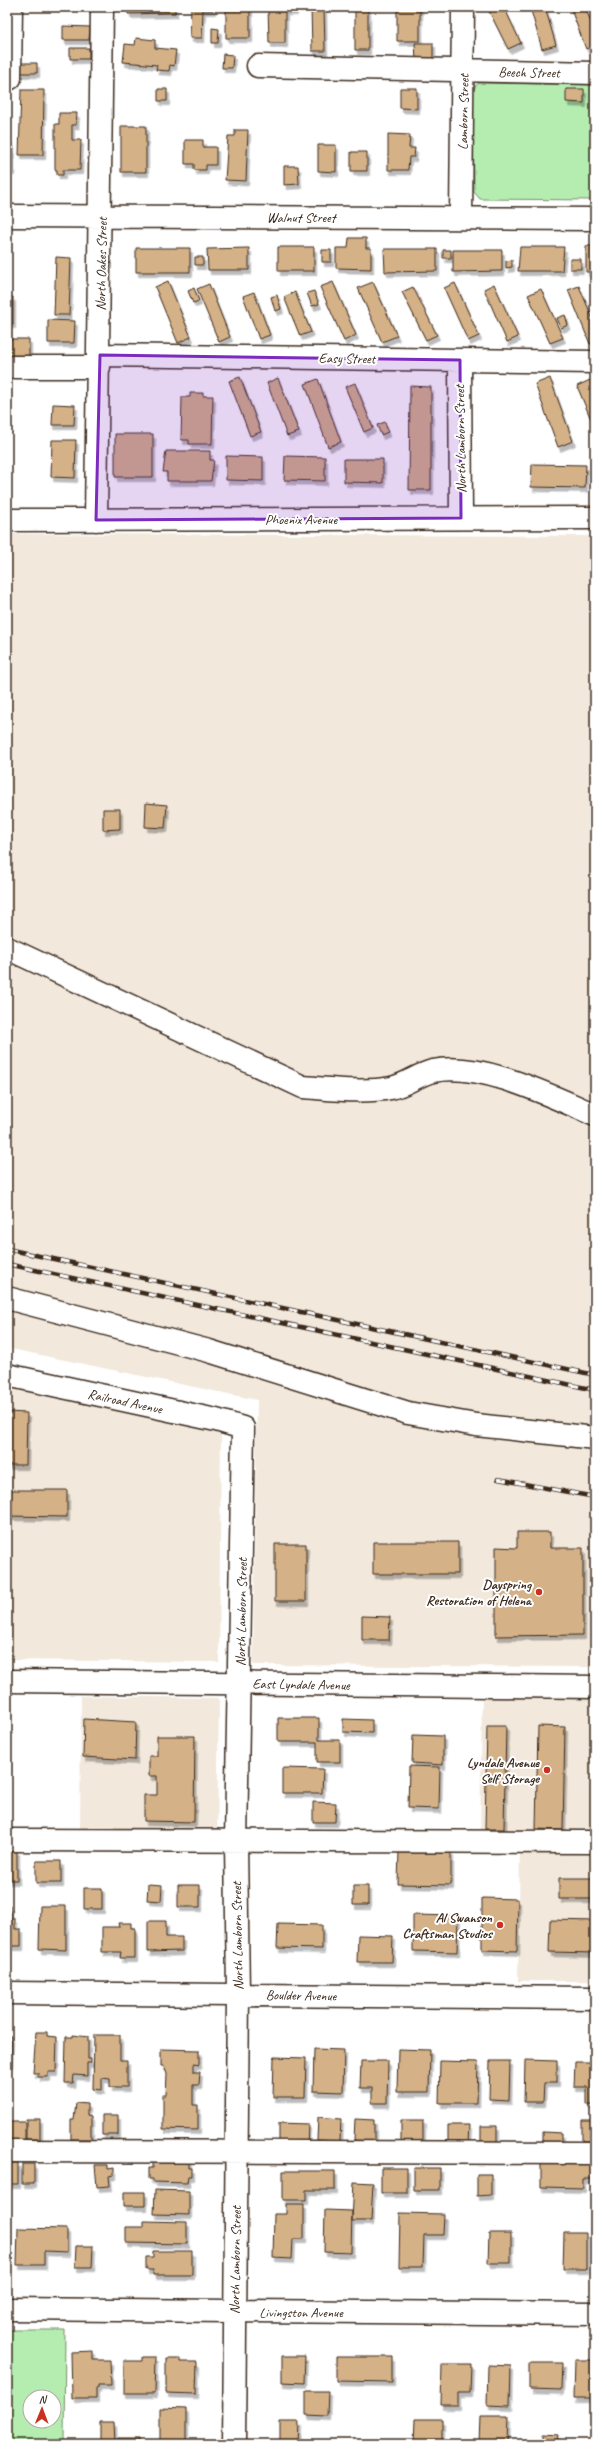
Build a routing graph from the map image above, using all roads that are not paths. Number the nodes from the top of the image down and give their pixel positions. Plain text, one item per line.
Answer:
1 (11, 7) edge
2 (102, 7) edge
3 (463, 7) edge
4 (258, 66) dead end
5 (463, 71) junction
6 (595, 73) edge
7 (7, 78) edge
8 (7, 216) edge
9 (101, 216) junction
10 (461, 218) junction
11 (595, 219) edge
12 (460, 360) junction
13 (99, 361) junction
14 (595, 362) edge
15 (7, 367) edge
16 (461, 518) junction
17 (595, 518) edge
18 (7, 520) edge
19 (96, 520) junction
20 (7, 948) edge
21 (595, 1115) edge
22 (7, 1298) edge
23 (7, 1375) edge
24 (243, 1428) joint
25 (595, 1438) edge
26 (7, 1680) edge
27 (240, 1683) junction
28 (595, 1687) edge
29 (7, 1840) edge
30 (236, 1842) junction
31 (595, 1842) edge
32 (7, 1993) edge
33 (238, 1994) junction
34 (595, 1998) edge
35 (236, 2150) junction
36 (7, 2151) edge
37 (595, 2153) edge
38 (7, 2309) edge
39 (234, 2312) junction
40 (595, 2314) edge
41 (234, 2444) edge

1 - 7 street
2 - 9 street, North Oakes Street
3 - 5 street, Lamborn Street
4 - 5 street, Beech Street
5 - 6 street, Beech Street
5 - 10 street, Lamborn Street
8 - 9 street, Walnut Street
9 - 10 street, Walnut Street
9 - 13 street, North Oakes Street
10 - 11 street, Walnut Street
12 - 13 street, Easy Street
12 - 14 street, Easy Street
12 - 16 street, North Lamborn Street
13 - 15 street, Easy Street
13 - 19 street, North Oakes Street
16 - 17 street, Phoenix Avenue
16 - 19 street, Phoenix Avenue
18 - 19 street, Phoenix Avenue
20 - 21 street
22 - 25 street
23 - 24 street, Railroad Avenue
24 - 27 street, North Lamborn Street
26 - 27 street, East Lyndale Avenue
27 - 28 street, East Lyndale Avenue
27 - 30 street, North Lamborn Street
29 - 30 street
30 - 31 street
30 - 33 street, North Lamborn Street
32 - 33 street, Boulder Avenue
33 - 34 street, Boulder Avenue
33 - 35 street, North Lamborn Street
35 - 36 street
35 - 37 street
35 - 39 street, North Lamborn Street
38 - 39 street, Livingston Avenue
39 - 40 street, Livingston Avenue
39 - 41 street, North Lamborn Street

